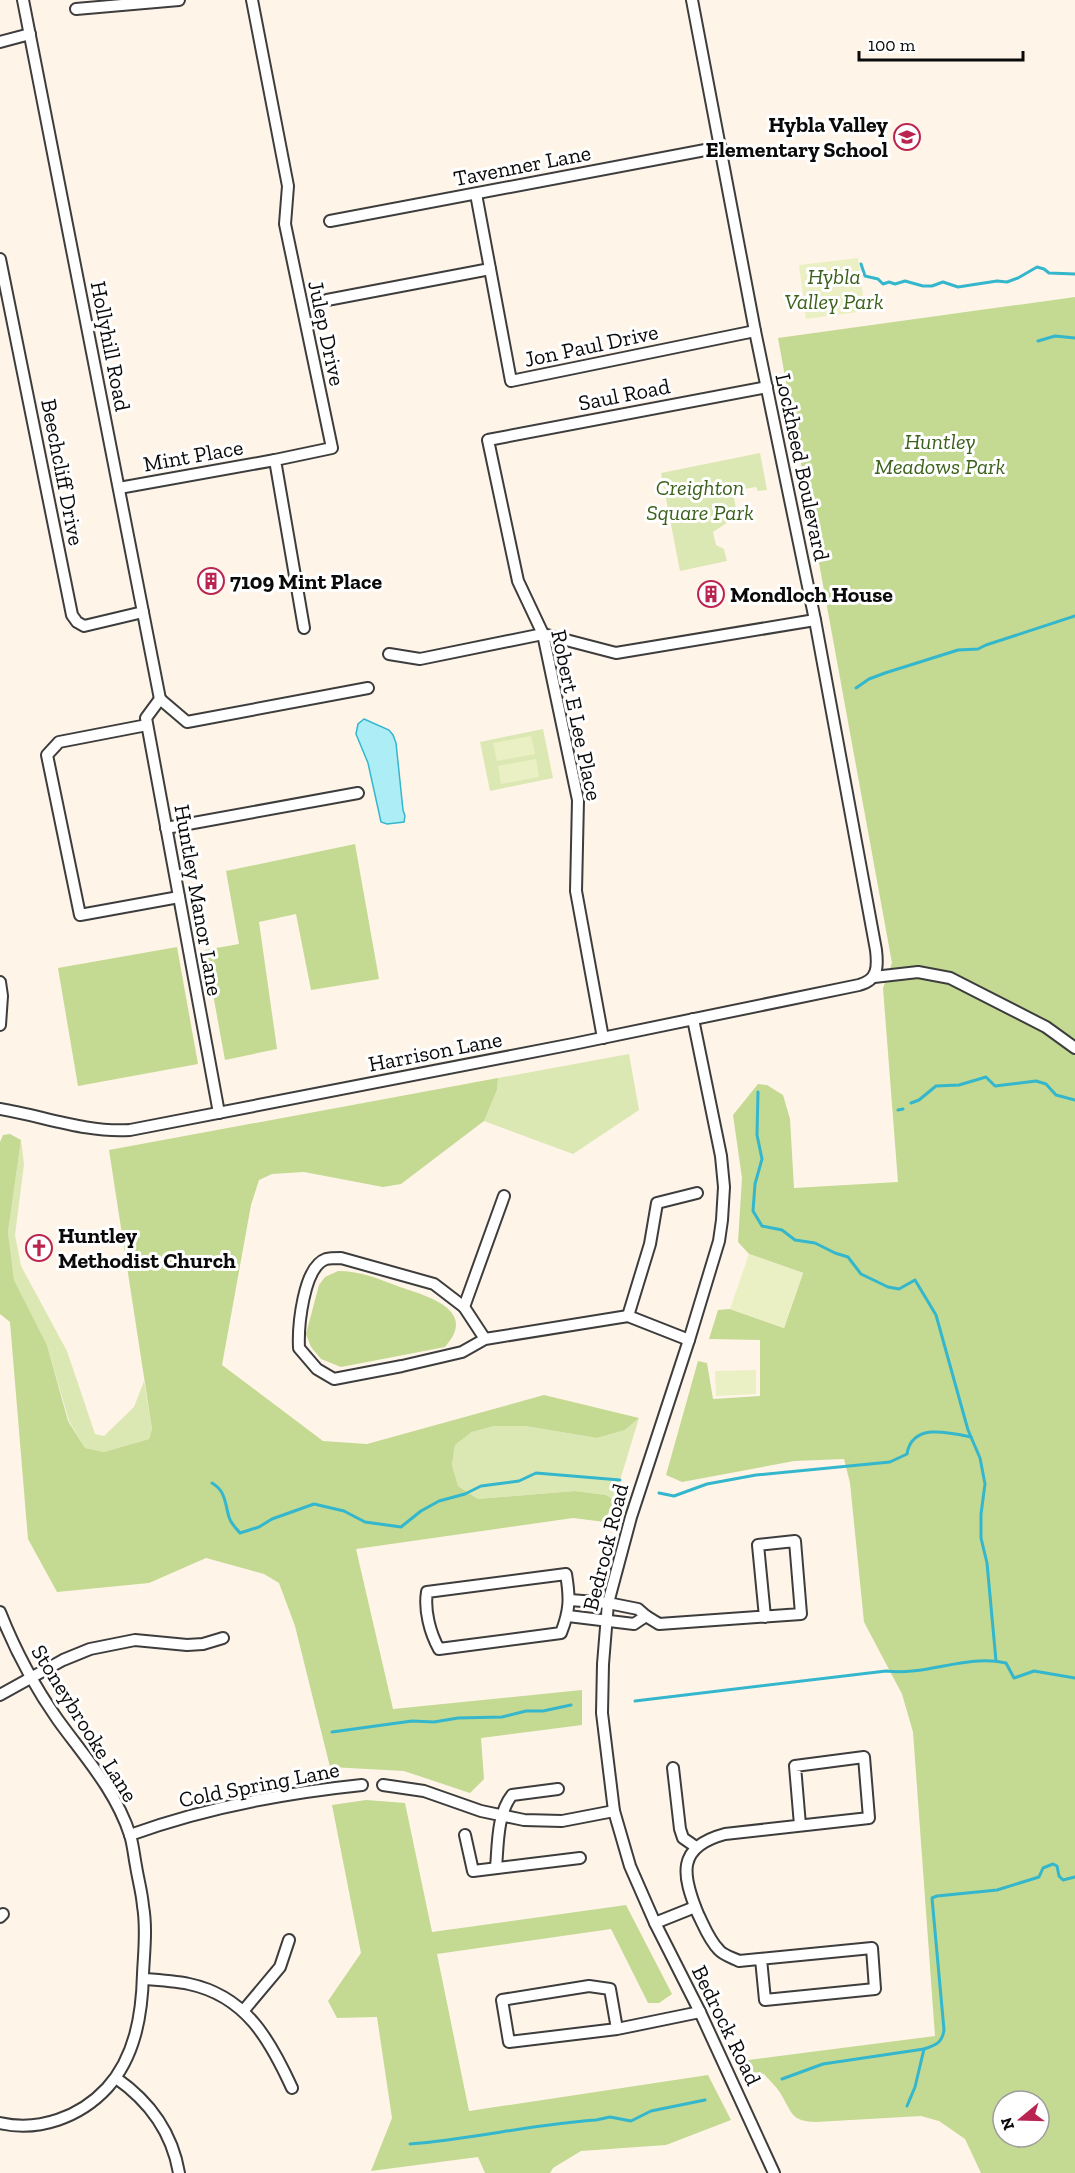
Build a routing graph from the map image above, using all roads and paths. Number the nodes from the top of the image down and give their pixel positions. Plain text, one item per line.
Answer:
1 (23, 0) edge
2 (179, 0) edge
3 (252, 0) edge
4 (692, 0) edge
5 (76, 9) dead end
6 (30, 34) junction
7 (0, 42) edge
8 (721, 147) junction
9 (476, 194) junction
10 (330, 221) dead end
11 (0, 259) edge
12 (490, 269) junction
13 (327, 300) dead end
14 (756, 331) junction
15 (767, 387) junction
16 (488, 440) joint
17 (275, 460) junction
18 (119, 488) junction
19 (143, 612) junction
20 (815, 620) junction
21 (304, 628) dead end
22 (543, 634) junction
23 (389, 654) dead end
24 (368, 688) dead end
25 (160, 699) junction
26 (147, 725) junction
27 (358, 793) dead end
28 (166, 828) junction
29 (179, 897) junction
30 (874, 977) junction
31 (0, 982) edge
32 (693, 1019) junction
33 (0, 1025) edge
34 (603, 1038) junction
35 (1075, 1048) edge
36 (0, 1109) edge
37 (219, 1113) junction
38 (697, 1193) dead end
39 (504, 1196) dead end
40 (464, 1307) junction
41 (628, 1316) junction
42 (485, 1339) junction
43 (689, 1340) junction
44 (570, 1600) junction
45 (609, 1603) junction
46 (0, 1612) edge
47 (568, 1616) junction
48 (646, 1617) junction
49 (765, 1617) junction
50 (606, 1621) junction
51 (223, 1638) dead end
52 (31, 1677) junction
53 (0, 1695) edge
54 (673, 1768) dead end
55 (362, 1785) dead end
56 (383, 1785) dead end
57 (558, 1789) dead end
58 (614, 1811) junction
59 (502, 1816) junction
60 (800, 1825) junction
61 (130, 1835) junction
62 (465, 1835) dead end
63 (696, 1847) junction
64 (580, 1858) dead end
65 (496, 1868) junction
66 (695, 1907) junction
67 (655, 1923) junction
68 (289, 1940) dead end
69 (761, 1959) junction
70 (143, 1979) junction
71 (244, 2010) junction
72 (700, 2012) junction
73 (617, 2029) junction
74 (116, 2078) junction
75 (292, 2088) dead end
76 (0, 2123) edge
77 (179, 2173) edge
78 (774, 2173) edge

1 - 6 street, Hollyhill Road
2 - 5 street
3 - 17 street, Julep Drive
4 - 8 street, Lockheed Boulevard
6 - 7 street
6 - 18 street, Hollyhill Road
8 - 9 street, Tavenner Lane
8 - 14 street, Lockheed Boulevard
9 - 10 street, Tavenner Lane
9 - 12 street, Jon Paul Drive
11 - 19 street, Beechcliff Drive
12 - 13 street
12 - 14 street, Jon Paul Drive
14 - 15 street, Lockheed Boulevard
15 - 16 street, Saul Road
15 - 20 street, Lockheed Boulevard
16 - 22 street, Robert E Lee Place
17 - 18 street, Mint Place
17 - 21 street
18 - 19 street, Hollyhill Road
19 - 25 street, Hollyhill Road
20 - 22 street
20 - 30 street, Lockheed Boulevard
22 - 23 street
22 - 34 street, Robert E Lee Place
24 - 25 street
25 - 26 street
26 - 28 street, Huntley Manor Lane
26 - 29 street
27 - 28 street
28 - 29 street, Huntley Manor Lane
29 - 37 street, Huntley Manor Lane
30 - 32 street, Harrison Lane
30 - 35 street, Harrison Lane
31 - 33 street
32 - 34 street, Harrison Lane
32 - 43 street, Bedrock Road
34 - 37 street, Harrison Lane
36 - 37 street, Harrison Lane
38 - 41 street
39 - 40 street
40 - 42 street
40 - 42 street
41 - 42 street
41 - 43 street
43 - 45 street, Bedrock Road
44 - 45 street
44 - 47 street
44 - 47 street
45 - 48 street
45 - 50 street, Bedrock Road
46 - 52 street, Stoneybrooke Lane
47 - 50 street
48 - 49 street
48 - 50 street
49 - 49 street
50 - 58 street, Bedrock Road
51 - 52 street
52 - 53 street
52 - 61 street, Stoneybrooke Lane
54 - 63 street
55 - 61 street, Cold Spring Lane
56 - 59 street
57 - 59 street
58 - 59 street
58 - 67 street, Bedrock Road
59 - 65 street
60 - 60 street
60 - 63 street
61 - 70 street, Stoneybrooke Lane
62 - 65 street
63 - 66 street
64 - 65 street
66 - 67 street
66 - 69 street
67 - 72 street, Bedrock Road
68 - 71 street
69 - 69 street
70 - 71 street
70 - 74 street, Stoneybrooke Lane
71 - 75 street
72 - 73 street
72 - 78 street, Bedrock Road
73 - 73 street
74 - 76 street, Stoneybrooke Lane
74 - 77 street

